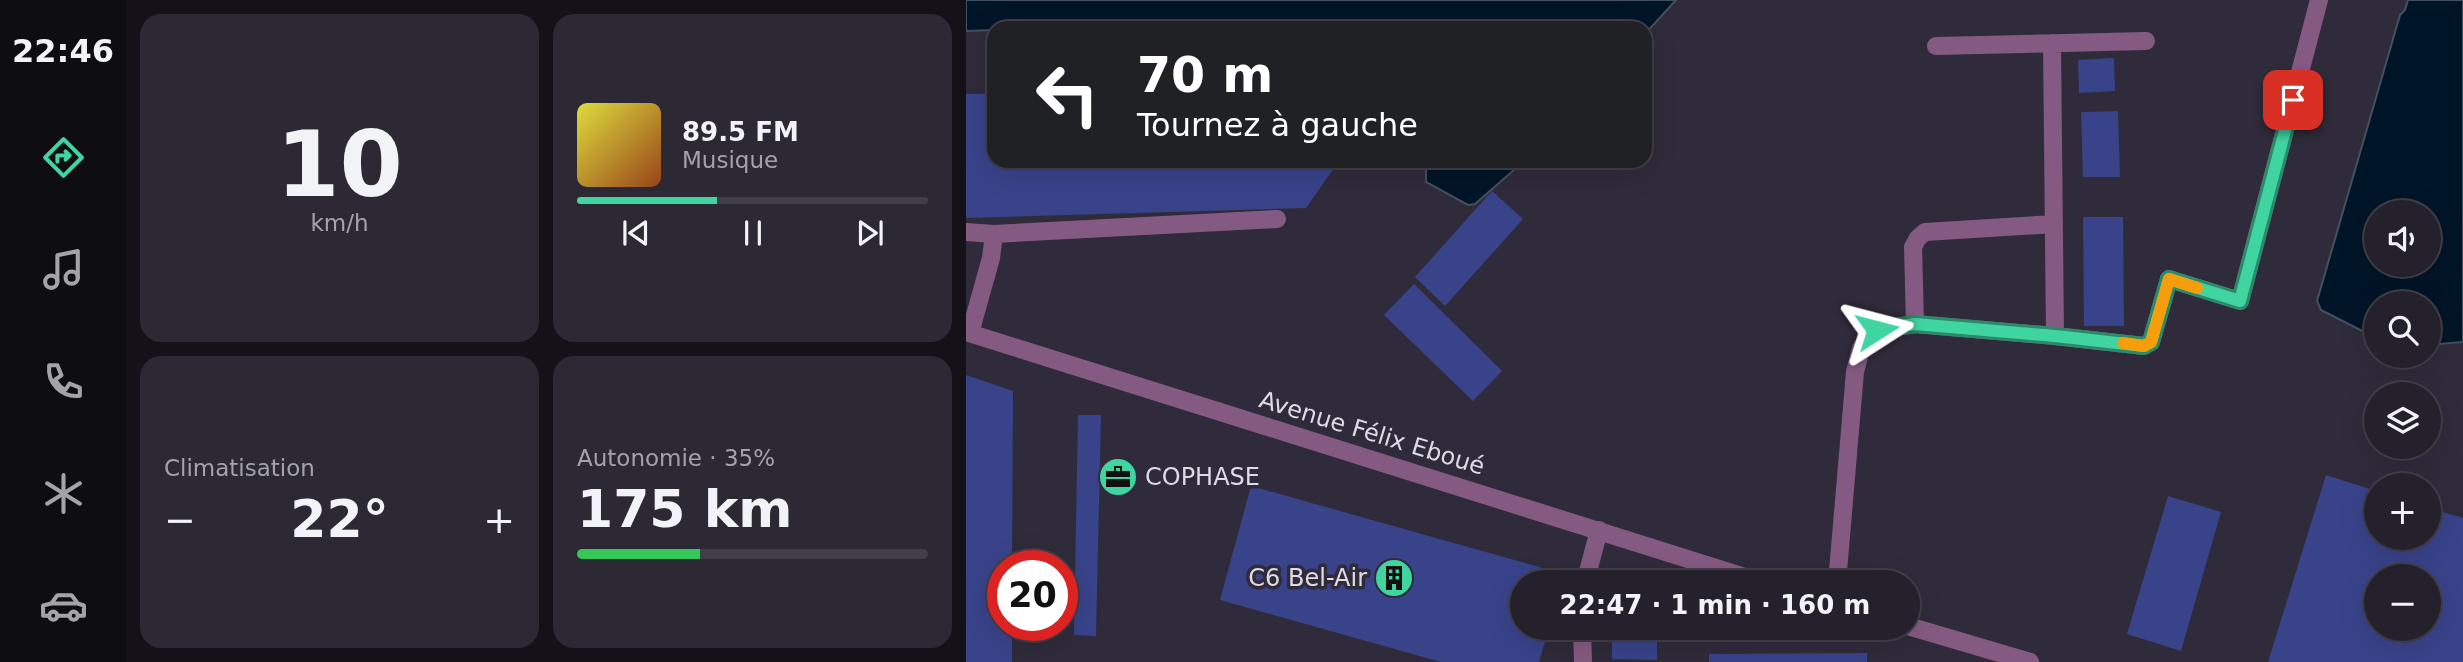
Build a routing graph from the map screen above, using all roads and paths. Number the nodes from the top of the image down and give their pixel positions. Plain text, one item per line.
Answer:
1 (2319, 0) edge
2 (2146, 41) dead end
3 (2052, 43) junction
4 (1936, 46) dead end
5 (1277, 219) dead end
6 (2054, 224) junction
7 (966, 232) edge
8 (994, 234) junction
9 (1915, 324) junction
10 (968, 333) edge
11 (2055, 336) junction
12 (1598, 530) junction
13 (1588, 570) edge
14 (1723, 570) edge
15 (1838, 570) edge
16 (1920, 630) edge
17 (1583, 640) edge
18 (1583, 662) edge
19 (2030, 662) edge

1 - 11 street
2 - 3 street
3 - 4 street
3 - 6 street
5 - 8 street
6 - 9 street
6 - 11 street
7 - 8 street
8 - 10 street
9 - 11 street
9 - 15 street
10 - 12 street, Avenue Félix Eboué
12 - 13 street
12 - 14 street, Avenue Félix Eboué
16 - 19 street
17 - 18 street

